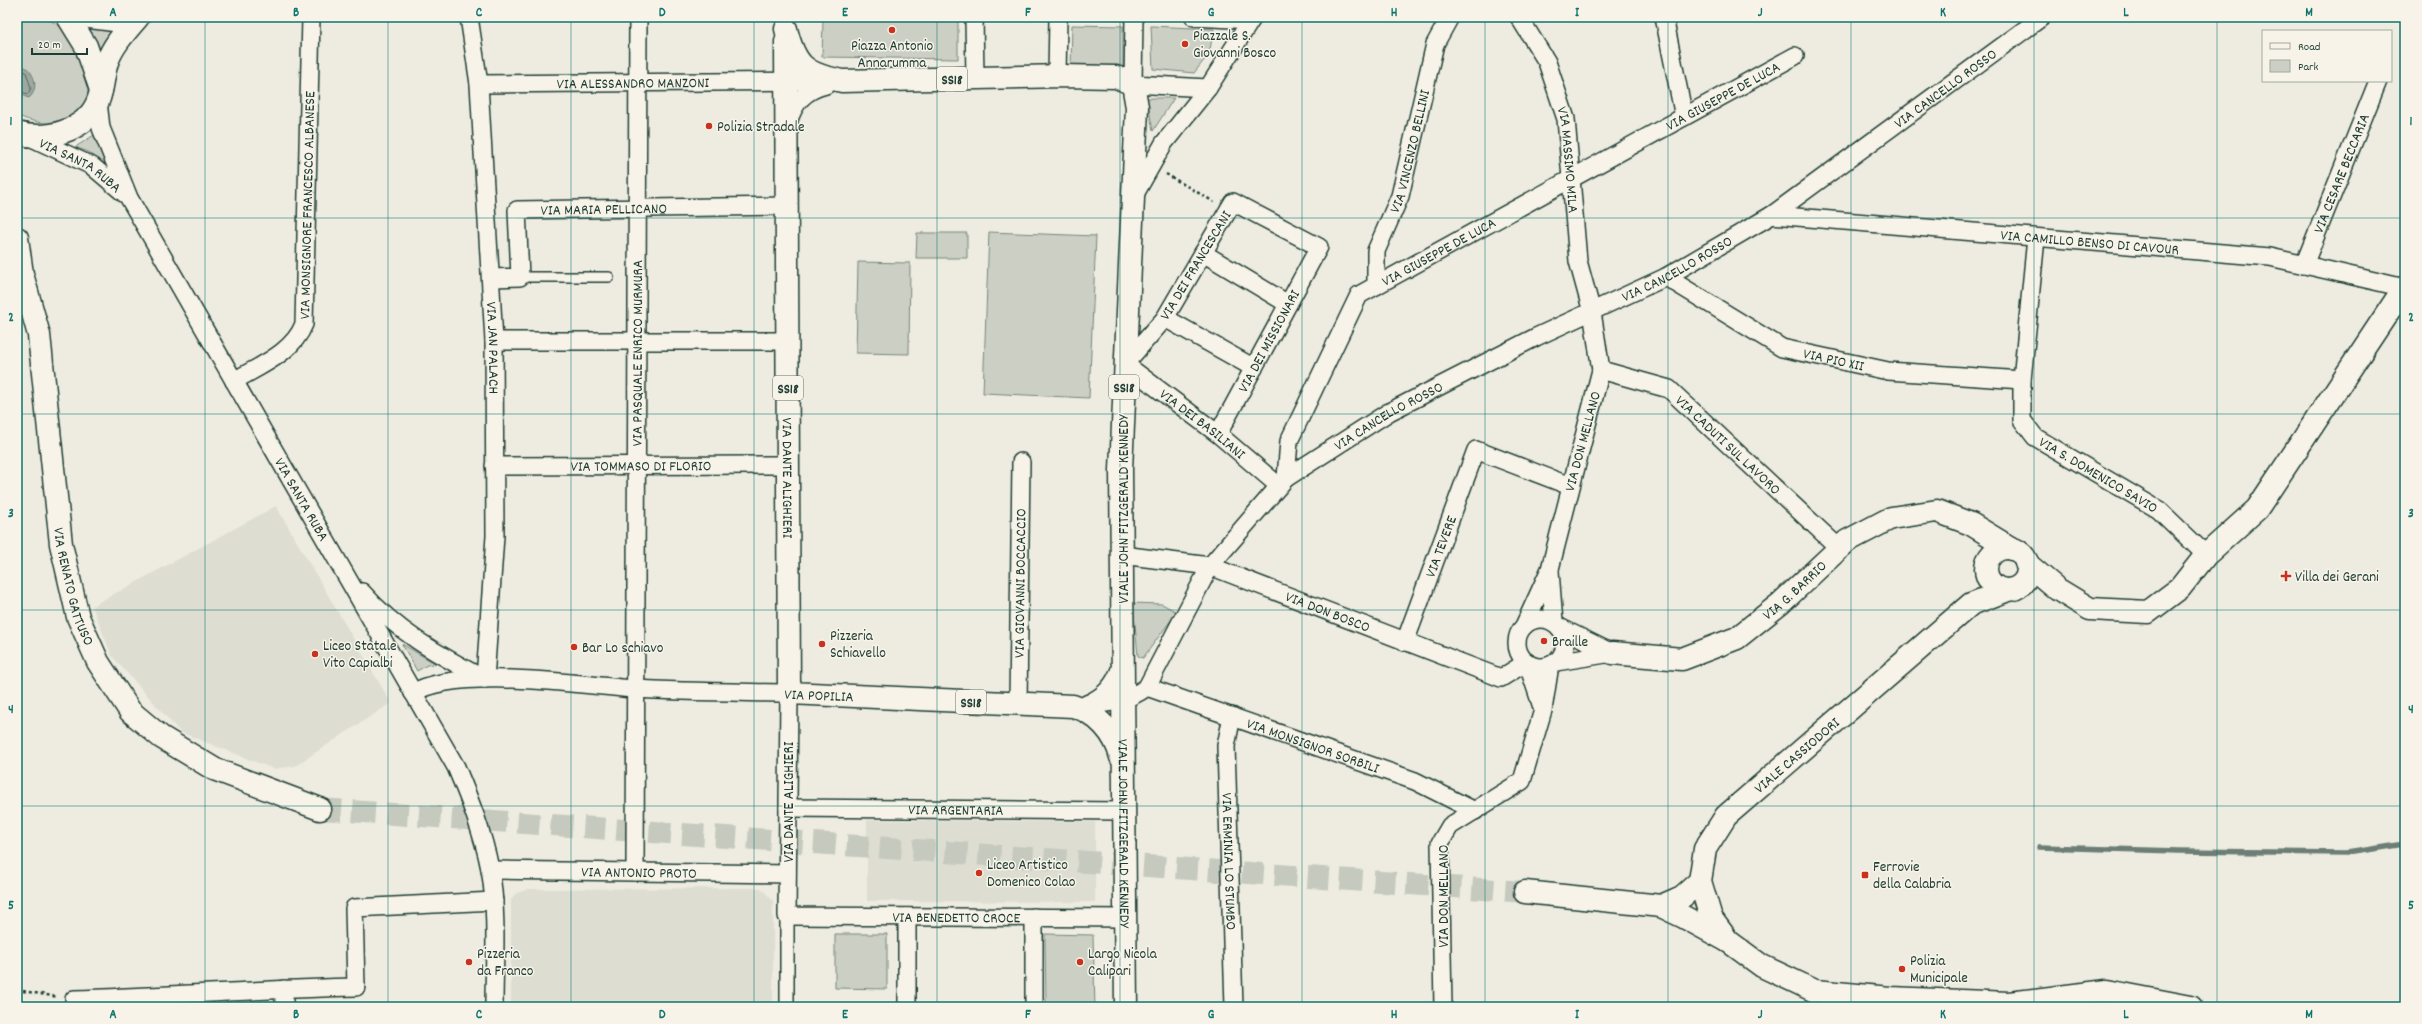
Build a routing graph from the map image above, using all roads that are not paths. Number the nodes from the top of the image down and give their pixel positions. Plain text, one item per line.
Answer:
1 (68, 17) edge
2 (90, 17) edge
3 (133, 17) edge
4 (138, 17) edge
5 (311, 17) edge
6 (469, 17) edge
7 (638, 17) edge
8 (974, 17) edge
9 (1058, 17) edge
10 (1134, 17) edge
11 (1194, 17) edge
12 (1450, 17) edge
13 (1519, 17) edge
14 (2042, 17) edge
15 (1664, 18) edge
16 (1252, 19) edge
17 (786, 23) edge
18 (1795, 56) dead end
19 (1059, 76) junction
20 (975, 78) junction
21 (842, 81) junction
22 (786, 82) junction
23 (2378, 82) edge
24 (637, 83) junction
25 (479, 84) junction
26 (1133, 84) junction
27 (1208, 88) junction
28 (99, 96) junction
29 (1684, 116) junction
30 (786, 129) junction
31 (23, 134) edge
32 (1572, 177) junction
33 (1135, 194) junction
34 (129, 198) junction
35 (786, 206) junction
36 (637, 207) junction
37 (1772, 215) junction
38 (17, 238) edge
39 (2036, 238) junction
40 (1319, 247) joint
41 (1203, 253) junction
42 (2304, 265) junction
43 (520, 277) junction
44 (609, 277) dead end
45 (491, 278) junction
46 (1666, 278) junction
47 (1376, 286) junction
48 (2405, 288) edge
49 (1288, 304) junction
50 (1592, 312) junction
51 (1165, 318) junction
52 (494, 341) junction
53 (637, 341) junction
54 (788, 342) junction
55 (1125, 364) junction
56 (1254, 368) junction
57 (1601, 370) junction
58 (2022, 380) junction
59 (234, 381) junction
60 (1218, 434) junction
61 (1021, 462) dead end
62 (788, 465) junction
63 (494, 466) junction
64 (636, 466) junction
65 (1282, 482) junction
66 (1570, 486) junction
67 (1971, 524) junction
68 (1839, 548) junction
69 (1122, 555) junction
70 (2206, 555) junction
71 (1210, 566) junction
72 (1987, 566) junction
73 (340, 568) junction
74 (1550, 569) junction
75 (2017, 571) junction
76 (1971, 604) junction
77 (1557, 625) junction
78 (1524, 626) junction
79 (1405, 642) junction
80 (1612, 653) junction
81 (1123, 659) junction
82 (1527, 662) junction
83 (1553, 664) junction
84 (485, 679) junction
85 (1147, 687) junction
86 (636, 689) junction
87 (412, 693) junction
88 (789, 693) junction
89 (1123, 700) junction
90 (1018, 704) junction
91 (1080, 705) junction
92 (1543, 710) junction
93 (1232, 716) junction
94 (1123, 764) junction
95 (788, 808) junction
96 (320, 809) tunnel mouth
97 (1124, 810) junction
98 (1475, 811) junction
99 (490, 870) junction
100 (635, 872) junction
101 (788, 874) junction
102 (1700, 881) junction
103 (1525, 892) tunnel mouth
104 (494, 901) junction
105 (1661, 906) junction
106 (787, 916) junction
107 (907, 917) junction
108 (1034, 917) junction
109 (1125, 918) junction
110 (1728, 940) junction
111 (284, 989) junction
112 (74, 999) road end
113 (1858, 1002) edge
114 (284, 1007) edge
115 (494, 1007) edge
116 (787, 1007) edge
117 (907, 1007) edge
118 (1034, 1007) edge
119 (1126, 1007) edge
120 (1234, 1007) edge
121 (1444, 1007) edge
122 (2191, 1007) edge

1 - 28 main road
2 - 3 main road
4 - 28 main road
5 - 59 street, VIA MONSIGNORE FRANCESCO ALBANESE
6 - 25 street, VIA JAN PALACH
7 - 24 street, VIA PASQUALE ENRICO MURMURA
8 - 20 street
9 - 19 street
10 - 26 street
11 - 16 street
12 - 47 street, VIA VINCENZO BELLINI
13 - 32 street, VIA MASSIMO MILA
14 - 37 street, VIA CANCELLO ROSSO
15 - 29 street
16 - 27 street
17 - 21 main road
17 - 22 main road, VIA DANTE ALIGHIERI / SS18
18 - 29 street, VIA GIUSEPPE DE LUCA
19 - 20 main road, SS18
19 - 26 main road, SS18
20 - 21 main road, SS18
21 - 22 street, SS18
21 - 30 street
22 - 24 street, VIA ALESSANDRO MANZONI
22 - 30 main road, VIA DANTE ALIGHIERI / SS18
23 - 42 street, VIA CESARE BECCARIA
24 - 25 street, VIA ALESSANDRO MANZONI
24 - 36 street, VIA PASQUALE ENRICO MURMURA
25 - 45 street, VIA JAN PALACH
26 - 27 street
26 - 33 main road, VIALE JOHN FITZGERALD KENNEDY / SS18
27 - 33 street
28 - 31 main road
28 - 34 street, VIA SANTA RUBA
29 - 32 street, VIA GIUSEPPE DE LUCA
30 - 35 main road, VIA DANTE ALIGHIERI / SS18
31 - 34 street, VIA SANTA RUBA
32 - 47 street, VIA GIUSEPPE DE LUCA
32 - 50 street, VIA MASSIMO MILA
33 - 55 main road, VIALE JOHN FITZGERALD KENNEDY / SS18
34 - 59 street, VIA SANTA RUBA
35 - 36 street, VIA MARIA PELLICANO
35 - 54 main road, VIA DANTE ALIGHIERI / SS18
36 - 43 street, VIA MARIA PELLICANO
36 - 53 street, VIA PASQUALE ENRICO MURMURA
37 - 39 street, VIA CAMILLO BENSO DI CAVOUR
37 - 46 street, VIA CANCELLO ROSSO
38 - 96 main road, VIA RENATO GATTUSO
39 - 42 street, VIA CAMILLO BENSO DI CAVOUR
39 - 58 street, VIA S. DOMENICO SAVIO
40 - 41 street, VIA DEI FRANCESCANI
40 - 49 street, VIA DEI MISSIONARI
41 - 49 street
41 - 51 street, VIA DEI FRANCESCANI
42 - 48 street, VIA CAMILLO BENSO DI CAVOUR
43 - 44 lane
43 - 45 street
45 - 52 street, VIA JAN PALACH
46 - 50 street, VIA CANCELLO ROSSO
46 - 58 street, VIA PIO XII
47 - 65 street, VIA GIUSEPPE DE LUCA
48 - 70 main road
49 - 56 street, VIA DEI MISSIONARI
50 - 57 street, VIA DON MELLANO
50 - 65 street, VIA CANCELLO ROSSO
51 - 55 street, VIA DEI FRANCESCANI
51 - 56 street
52 - 53 street
52 - 63 street, VIA JAN PALACH
53 - 54 street
53 - 64 street, VIA PASQUALE ENRICO MURMURA
54 - 62 main road, VIA DANTE ALIGHIERI / SS18
55 - 60 street, VIA DEI BASILIANI
55 - 69 main road, VIALE JOHN FITZGERALD KENNEDY / SS18
56 - 60 street, VIA DEI MISSIONARI
57 - 66 street, VIA DON MELLANO
57 - 68 street, VIA CADUTI SUL LAVORO
58 - 70 street, VIA S. DOMENICO SAVIO
59 - 73 street, VIA SANTA RUBA
60 - 65 street, VIA DEI BASILIANI
61 - 90 street, VIA GIOVANNI BOCCACCIO
62 - 64 street, VIA TOMMASO DI FLORIO
62 - 88 main road, VIA DANTE ALIGHIERI / SS18
63 - 64 street, VIA TOMMASO DI FLORIO
63 - 84 street, VIA JAN PALACH
64 - 86 street, VIA PASQUALE ENRICO MURMURA
65 - 71 street
66 - 74 street, VIA DON MELLANO
66 - 79 street, VIA TEVERE
67 - 68 main road, VIA G. BARRIO
67 - 72 main road
67 - 75 main road, VIA G. BARRIO
68 - 80 main road, VIA G. BARRIO
69 - 71 street, VIA DON BOSCO
69 - 81 main road, VIALE JOHN FITZGERALD KENNEDY / SS18
70 - 75 main road
71 - 79 street, VIA DON BOSCO
71 - 85 street
72 - 75 main road
72 - 75 main road
72 - 76 main road, VIALE CASSIODORI
73 - 84 street
73 - 87 street, VIA SANTA RUBA
74 - 77 street
74 - 78 street
75 - 76 main road, VIALE CASSIODORI
76 - 102 main road, VIALE CASSIODORI
77 - 78 street
77 - 80 street
77 - 83 street
78 - 82 street
79 - 82 street, VIA DON BOSCO
80 - 83 street
81 - 89 main road, VIALE JOHN FITZGERALD KENNEDY / SS18
81 - 91 street
82 - 83 street
82 - 92 street
83 - 92 street, VIA DON MELLANO
84 - 86 street, VIA POPILIA
84 - 87 street, VIA POPILIA
85 - 89 street
85 - 93 street, VIA MONSIGNOR SORBILI
86 - 88 street, VIA POPILIA
86 - 100 street, VIA PASQUALE ENRICO MURMURA
87 - 99 street, VIA SANTA RUBA
88 - 90 main road, VIA POPILIA / SS18
88 - 95 street, VIA DANTE ALIGHIERI
89 - 91 street
89 - 94 main road, VIALE JOHN FITZGERALD KENNEDY / SS18
90 - 91 main road, VIA POPILIA / SS18
91 - 94 main road, VIA POPILIA / SS18
92 - 98 street, VIA DON MELLANO
93 - 98 street, VIA MONSIGNOR SORBILI
93 - 120 street, VIA ERMINIA LO STUMBO
94 - 97 main road, VIALE JOHN FITZGERALD KENNEDY / SS18
95 - 97 street, VIA ARGENTARIA
95 - 101 street, VIA DANTE ALIGHIERI
97 - 109 main road, VIALE JOHN FITZGERALD KENNEDY / SS18
98 - 121 street, VIA DON MELLANO
99 - 100 street, VIA ANTONIO PROTO
99 - 104 street, VIA SANTA RUBA
100 - 101 street, VIA ANTONIO PROTO
101 - 106 street, VIA DANTE ALIGHIERI
102 - 105 main road
102 - 110 main road, VIALE CASSIODORI
103 - 105 main road
104 - 111 street
104 - 115 street, VIA SANTA RUBA
105 - 110 main road
106 - 107 street, VIA BENEDETTO CROCE
106 - 116 street
107 - 108 street, VIA BENEDETTO CROCE
107 - 117 street
108 - 109 street, VIA BENEDETTO CROCE
108 - 118 street
109 - 119 main road, VIALE JOHN FITZGERALD KENNEDY / SS18
110 - 113 main road
111 - 112 street
111 - 114 street
113 - 122 main road

